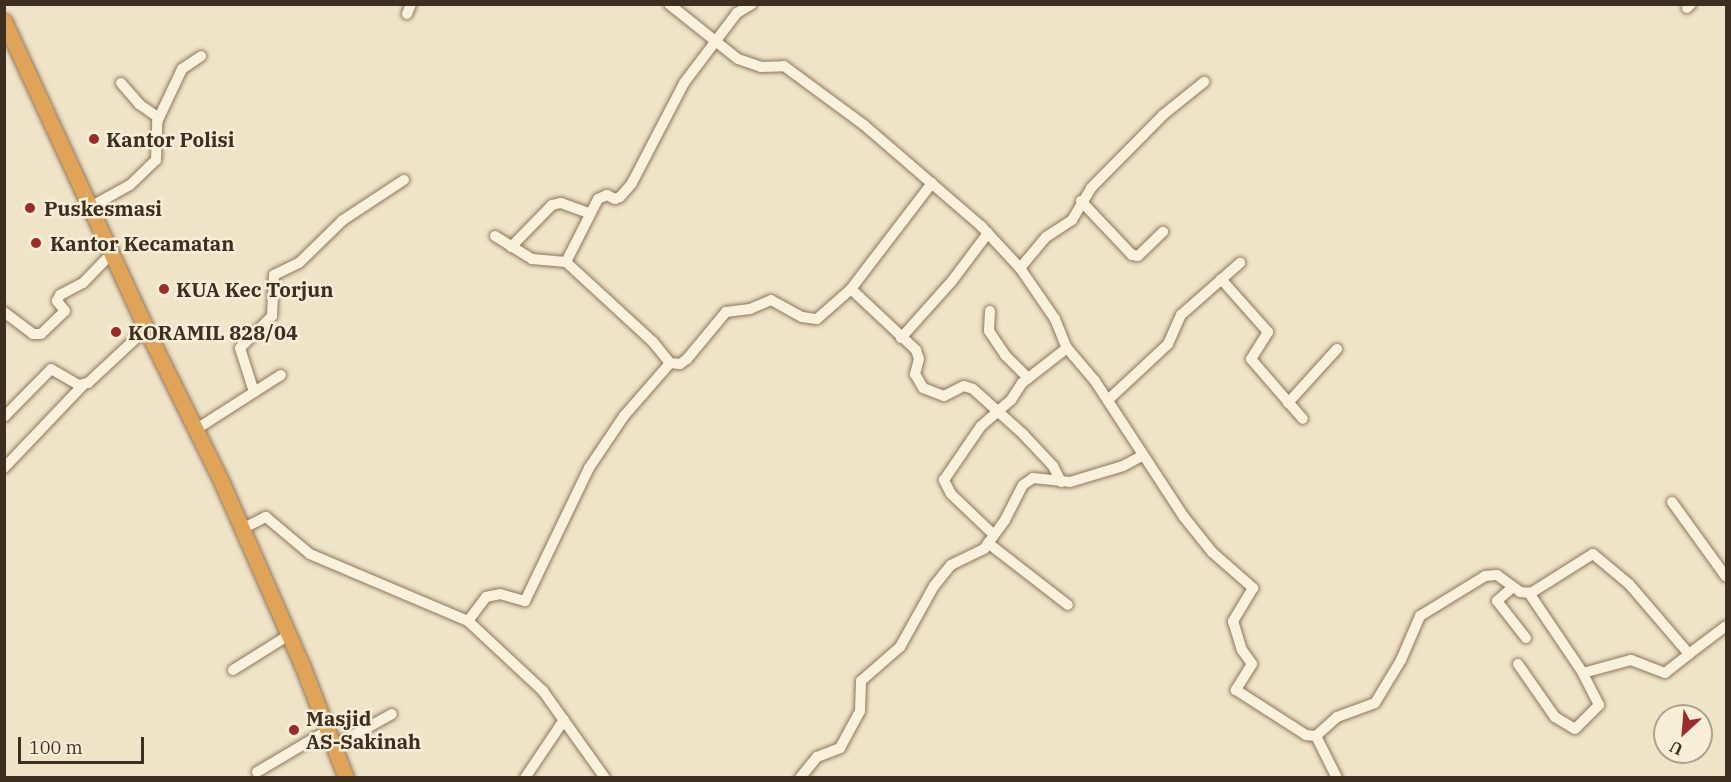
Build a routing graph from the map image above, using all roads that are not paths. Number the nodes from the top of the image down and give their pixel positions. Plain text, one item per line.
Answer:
1 (669, 4) edge
2 (752, 4) edge
3 (6, 27) edge
4 (719, 42) junction
5 (201, 56) dead end
6 (1204, 82) dead end
7 (121, 83) dead end
8 (159, 118) junction
9 (404, 180) dead end
10 (932, 183) junction
11 (1081, 201) junction
12 (92, 206) junction
13 (589, 213) junction
14 (1164, 232) dead end
15 (988, 233) junction
16 (495, 236) dead end
17 (511, 247) junction
18 (112, 253) junction
19 (566, 262) junction
20 (1240, 263) dead end
21 (1020, 268) junction
22 (1221, 279) junction
23 (851, 289) junction
24 (990, 311) dead end
25 (4, 312) edge
26 (146, 328) junction
27 (901, 338) junction
28 (1068, 348) junction
29 (1337, 349) dead end
30 (670, 363) junction
31 (281, 375) dead end
32 (1028, 378) junction
33 (83, 385) junction
34 (254, 392) junction
35 (1108, 400) junction
36 (1288, 403) junction
37 (999, 411) junction
38 (4, 417) edge
39 (1303, 419) dead end
40 (195, 430) junction
41 (1142, 456) junction
42 (4, 468) edge
43 (1061, 482) junction
44 (1672, 502) dead end
45 (242, 529) junction
46 (990, 538) junction
47 (1726, 577) edge
48 (1513, 587) junction
49 (1528, 593) junction
50 (1068, 605) dead end
51 (468, 621) junction
52 (1726, 626) edge
53 (289, 635) junction
54 (1526, 638) dead end
55 (1689, 654) junction
56 (1518, 664) dead end
57 (233, 669) dead end
58 (1583, 673) junction
59 (392, 714) dead end
60 (564, 720) junction
61 (328, 730) junction
62 (1316, 736) junction
63 (334, 746) junction
64 (257, 772) dead end
65 (346, 777) edge
66 (525, 777) edge
67 (605, 777) edge
68 (800, 777) edge
69 (1337, 777) edge

1 - 4 street
2 - 4 street
3 - 12 highway
4 - 10 street
4 - 13 street
5 - 8 street
6 - 11 street
7 - 8 street
8 - 12 street
9 - 34 street
10 - 15 street
10 - 23 street
11 - 14 street
11 - 21 street
12 - 18 highway
13 - 17 street
13 - 19 street
15 - 21 street
15 - 27 street
16 - 17 street
17 - 19 street
18 - 25 street
18 - 26 highway
19 - 30 street
20 - 22 street
21 - 28 street
22 - 35 street
22 - 36 street
23 - 27 street
23 - 30 street
24 - 32 street
26 - 33 street
26 - 40 highway
27 - 37 street
28 - 32 street
28 - 35 street
29 - 36 street
30 - 51 street
31 - 34 street
32 - 37 street
33 - 38 street
33 - 42 street
34 - 40 street
35 - 41 street
36 - 39 street
37 - 43 street
37 - 46 street
40 - 45 highway
41 - 43 street
41 - 62 street
43 - 46 street
44 - 47 street
45 - 51 street
45 - 53 highway
46 - 50 street
46 - 68 street
48 - 49 street
48 - 54 street
48 - 62 street
49 - 55 street
49 - 58 street
51 - 60 street
52 - 55 street
53 - 57 street
53 - 61 highway
55 - 58 street
56 - 58 street
59 - 63 street
60 - 66 street
60 - 67 street
61 - 63 highway
61 - 64 street
62 - 69 street
63 - 65 highway

